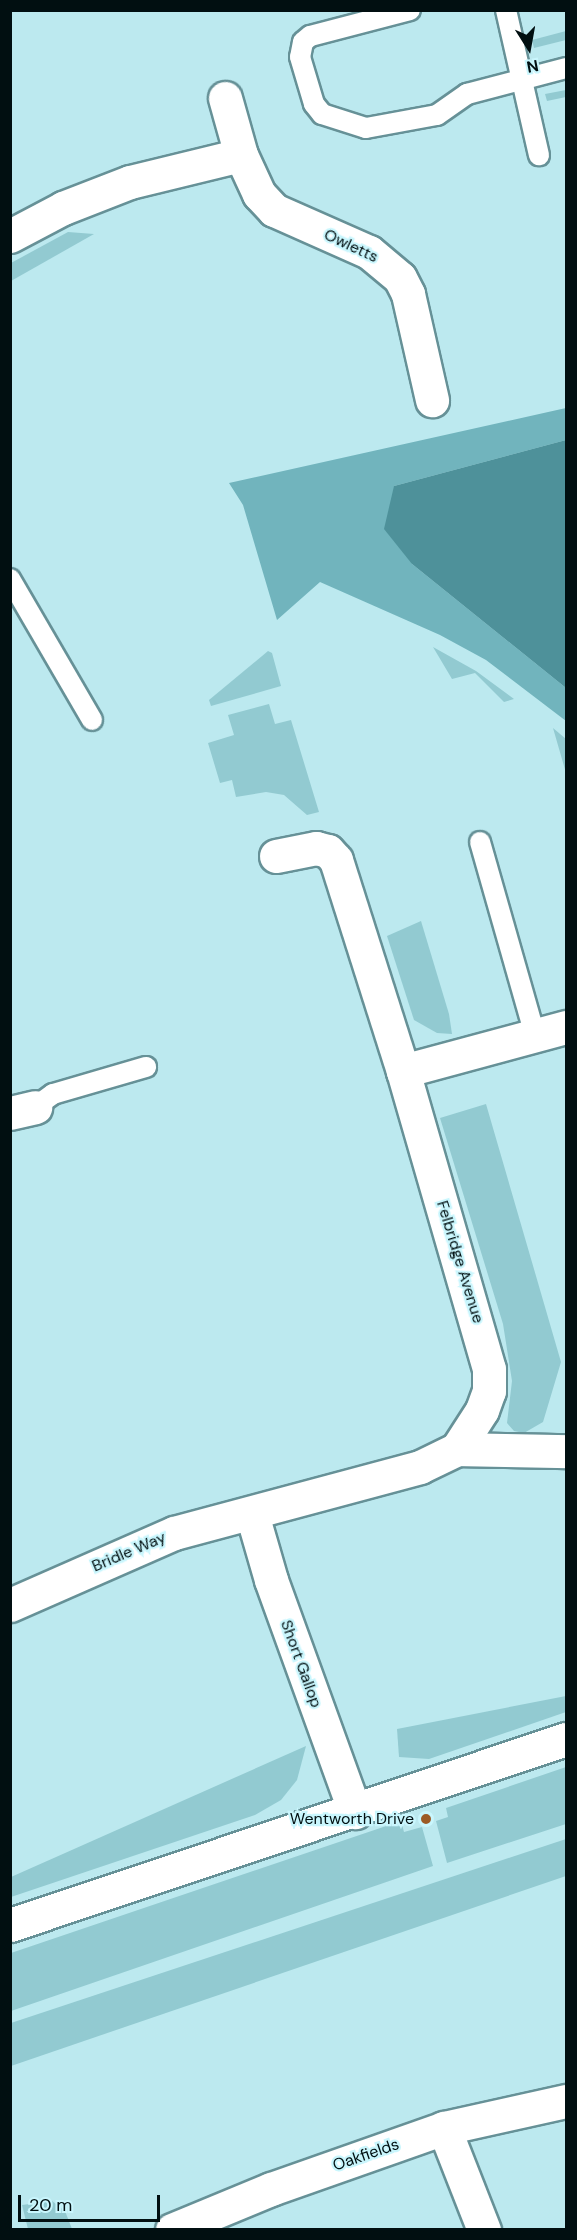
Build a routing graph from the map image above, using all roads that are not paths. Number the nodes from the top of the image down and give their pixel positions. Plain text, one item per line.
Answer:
1 (410, 10) edge
2 (506, 10) edge
3 (567, 69) edge
4 (522, 80) junction
5 (225, 98) dead end
6 (241, 155) junction
7 (539, 155) dead end
8 (10, 236) edge
9 (432, 400) dead end
10 (10, 579) edge
11 (92, 720) dead end
12 (480, 842) dead end
13 (276, 856) dead end
14 (567, 1027) edge
15 (535, 1035) junction
16 (146, 1067) dead end
17 (403, 1071) junction
18 (23, 1110) edge
19 (457, 1449) junction
20 (567, 1451) edge
21 (252, 1514) junction
22 (10, 1605) edge
23 (567, 1739) edge
24 (355, 1812) junction
25 (10, 1925) edge
26 (567, 2101) edge
27 (444, 2128) junction
28 (172, 2229) edge
29 (484, 2229) edge

1 - 4 lane
2 - 4 lane
3 - 4 lane
4 - 7 lane
5 - 6 street, Owletts
6 - 8 street
6 - 9 street, Owletts
10 - 11 lane
12 - 15 lane
13 - 17 street, Felbridge Avenue
14 - 15 street
15 - 17 street
16 - 18 lane
17 - 19 street, Felbridge Avenue
19 - 20 street
19 - 21 street
21 - 22 street, Bridle Way
21 - 24 street, Short Gallop
23 - 24 street
24 - 25 street
26 - 27 street, Oakfields
27 - 28 street, Oakfields
27 - 29 street

